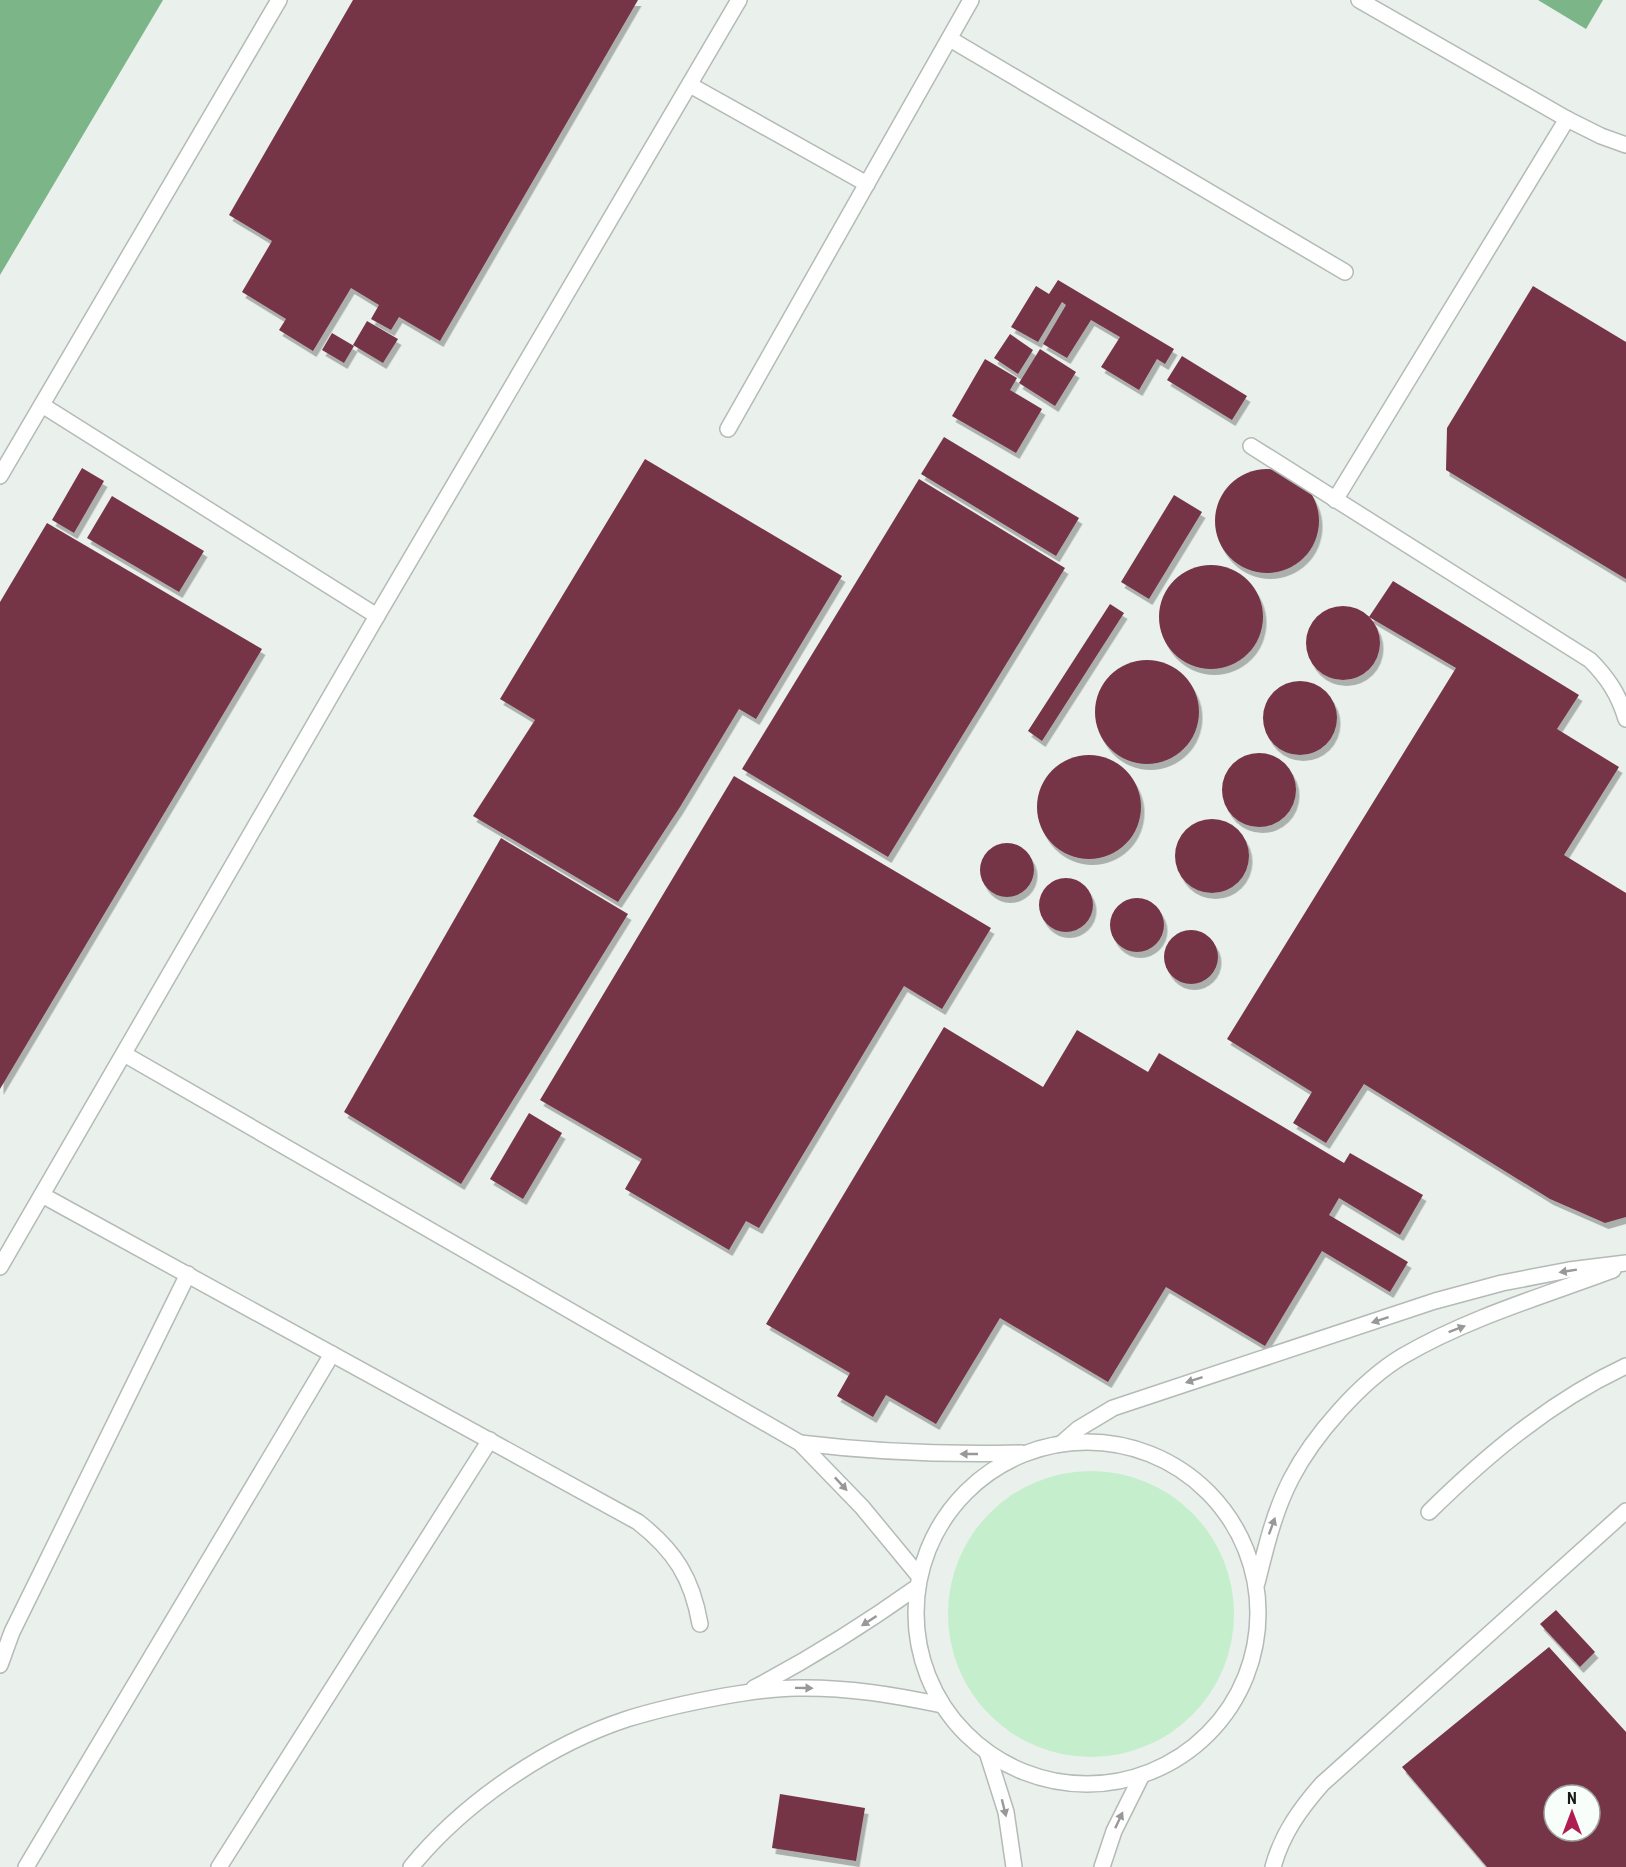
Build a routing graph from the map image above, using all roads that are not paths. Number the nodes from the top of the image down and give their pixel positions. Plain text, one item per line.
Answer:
1 (279, 0) edge
2 (740, 0) edge
3 (972, 0) edge
4 (1359, 0) edge
5 (950, 39) junction
6 (690, 85) junction
7 (1567, 120) junction
8 (1626, 145) edge
9 (867, 184) junction
10 (1345, 272) dead end
11 (42, 405) junction
12 (728, 429) dead end
13 (1251, 446) dead end
14 (0, 476) edge
15 (1335, 500) junction
16 (377, 616) junction
17 (1626, 719) edge
18 (124, 1054) junction
19 (42, 1195) junction
20 (1626, 1264) edge
21 (0, 1267) edge
22 (188, 1275) junction
23 (332, 1353) junction
24 (1626, 1366) edge
25 (490, 1440) junction
26 (800, 1443) junction
27 (1062, 1443) junction
28 (1027, 1452) junction
29 (1626, 1511) edge
30 (1429, 1512) dead end
31 (918, 1582) junction
32 (1257, 1582) junction
33 (700, 1624) dead end
34 (0, 1665) edge
35 (746, 1693) junction
36 (942, 1705) junction
37 (987, 1752) junction
38 (1142, 1775) junction
39 (26, 1867) edge
40 (219, 1867) edge
41 (411, 1867) edge
42 (1014, 1867) edge
43 (1102, 1867) edge
44 (1273, 1867) edge

1 - 11 lane
2 - 6 lane
3 - 5 lane
4 - 7 lane
5 - 9 lane
5 - 10 lane
6 - 9 lane
6 - 16 lane
7 - 8 lane
7 - 15 lane
9 - 12 lane
11 - 14 lane
11 - 16 lane
13 - 15 lane
15 - 17 lane
16 - 18 lane
18 - 19 lane
18 - 26 lane
19 - 21 lane
19 - 22 lane
20 -> 27 lane
32 -> 20 lane
22 - 23 lane
22 - 34 lane
23 - 25 lane
23 - 39 lane
24 - 30 lane
25 - 33 lane
25 - 40 lane
28 -> 26 lane
26 -> 31 lane
27 - 28 lane
27 - 32 lane
28 - 31 lane
29 - 44 lane
31 -> 35 lane
31 - 36 lane
32 - 38 lane
35 -> 36 lane
35 - 41 lane
36 - 37 lane
37 - 38 lane
37 -> 42 lane
43 -> 38 lane

